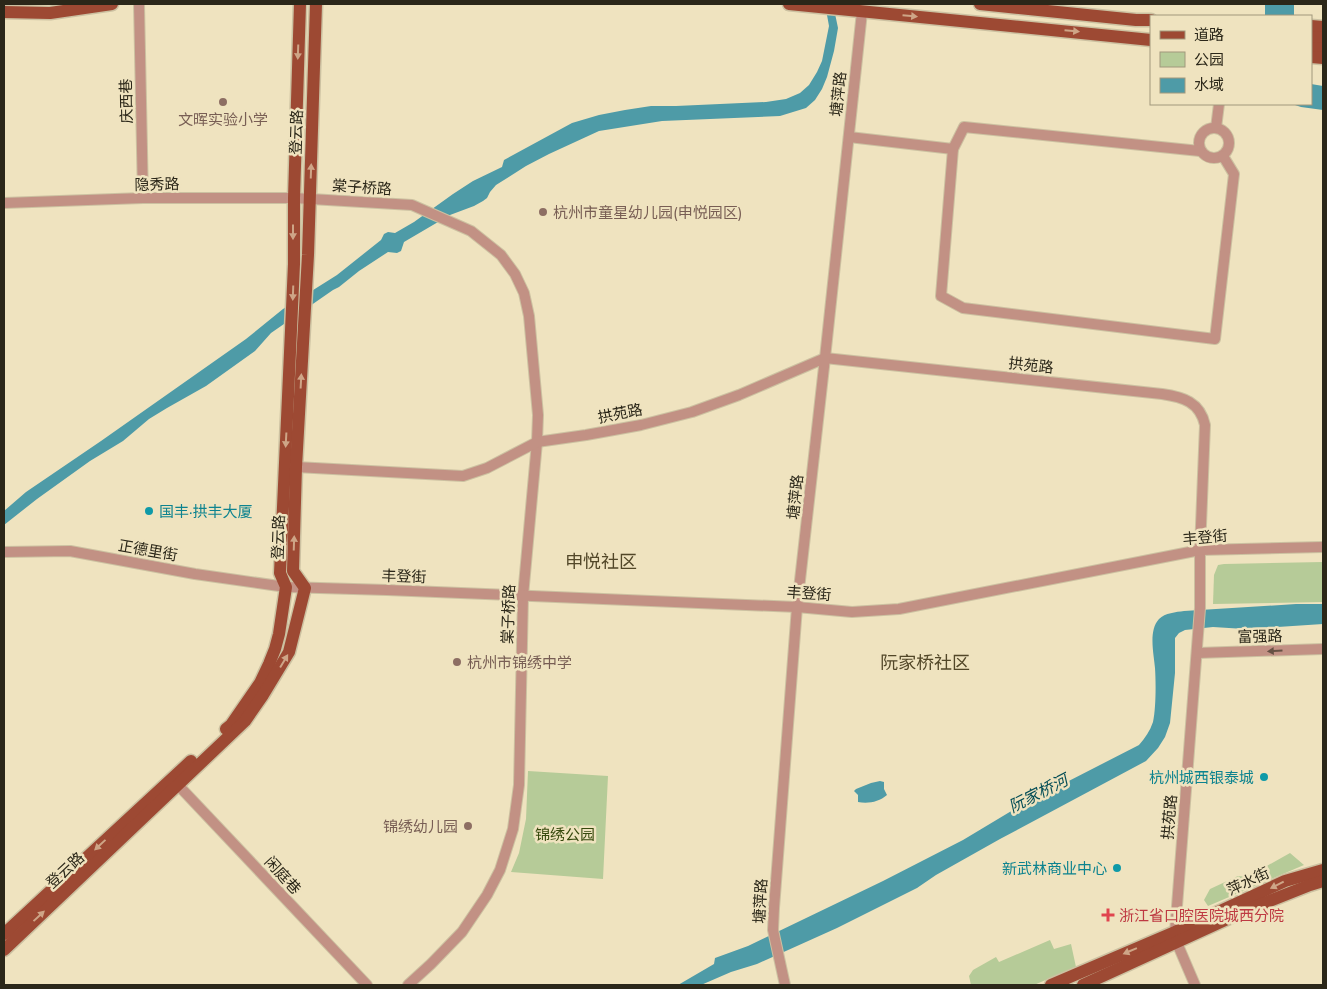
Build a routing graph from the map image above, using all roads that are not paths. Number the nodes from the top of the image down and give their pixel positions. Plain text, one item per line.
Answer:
1 (50, 4) edge
2 (112, 4) edge
3 (139, 4) edge
4 (300, 4) edge
5 (316, 4) edge
6 (788, 4) edge
7 (980, 4) edge
8 (4, 12) edge
9 (862, 12) junction
10 (1150, 21) edge
11 (1150, 39) edge
12 (1219, 105) edge
13 (1216, 128) junction
14 (849, 137) junction
15 (953, 149) junction
16 (1200, 151) junction
17 (1223, 156) junction
18 (143, 198) junction
19 (294, 198) junction
20 (310, 198) junction
21 (4, 203) edge
22 (825, 358) junction
23 (537, 442) junction
24 (296, 467) junction
25 (1323, 547) edge
26 (1200, 550) junction
27 (4, 552) edge
28 (286, 587) junction
29 (305, 588) junction
30 (523, 596) junction
31 (797, 607) junction
32 (1323, 649) edge
33 (1197, 652) junction
34 (178, 785) junction
35 (1323, 870) edge
36 (1323, 881) edge
37 (4, 934) edge
38 (1176, 938) junction
39 (4, 950) edge
40 (367, 985) edge
41 (408, 985) edge
42 (785, 985) edge
43 (1050, 985) edge
44 (1083, 985) edge
45 (1195, 985) edge

1 - 8 main road
2 - 8 main road
3 - 18 street, 庆西巷
4 -> 19 main road, 登云路
20 -> 5 main road, 登云路
6 - 9 main road
7 - 10 main road
9 -> 11 main road
9 - 14 street, 塘萍路
12 - 13 street
13 - 16 street
13 - 17 street
14 - 15 street
14 - 22 street, 塘萍路
15 - 16 street
15 - 17 street
16 - 17 street
18 - 19 street, 隐秀路
18 - 21 street, 隐秀路
19 - 20 street, 隐秀路
19 -> 28 main road, 登云路
20 - 23 street, 棠子桥路
24 -> 20 main road, 登云路
22 - 23 street, 拱苑路
22 - 26 street, 拱苑路
22 - 31 street, 塘萍路
23 - 24 street, 拱苑路
23 - 30 street, 棠子桥路
29 -> 24 main road, 登云路
25 - 26 street, 丰登街
26 - 31 street, 丰登街
26 - 33 street, 拱苑路
27 - 28 street, 正德里街
28 - 29 street, 丰登街
28 -> 37 main road, 登云路
29 - 30 street, 丰登街
34 -> 29 main road, 登云路
30 - 31 street, 丰登街
30 - 41 street, 棠子桥路
31 - 42 street, 塘萍路
32 -> 33 street, 富强路
33 - 38 street, 拱苑路
39 -> 34 main road, 登云路
34 - 40 street, 闲庭巷
35 -> 38 main road, 萍水街
36 - 38 main road, 萍水街
38 -> 43 main road, 萍水街
38 - 44 main road, 萍水街
38 - 45 street, 拱苑路

